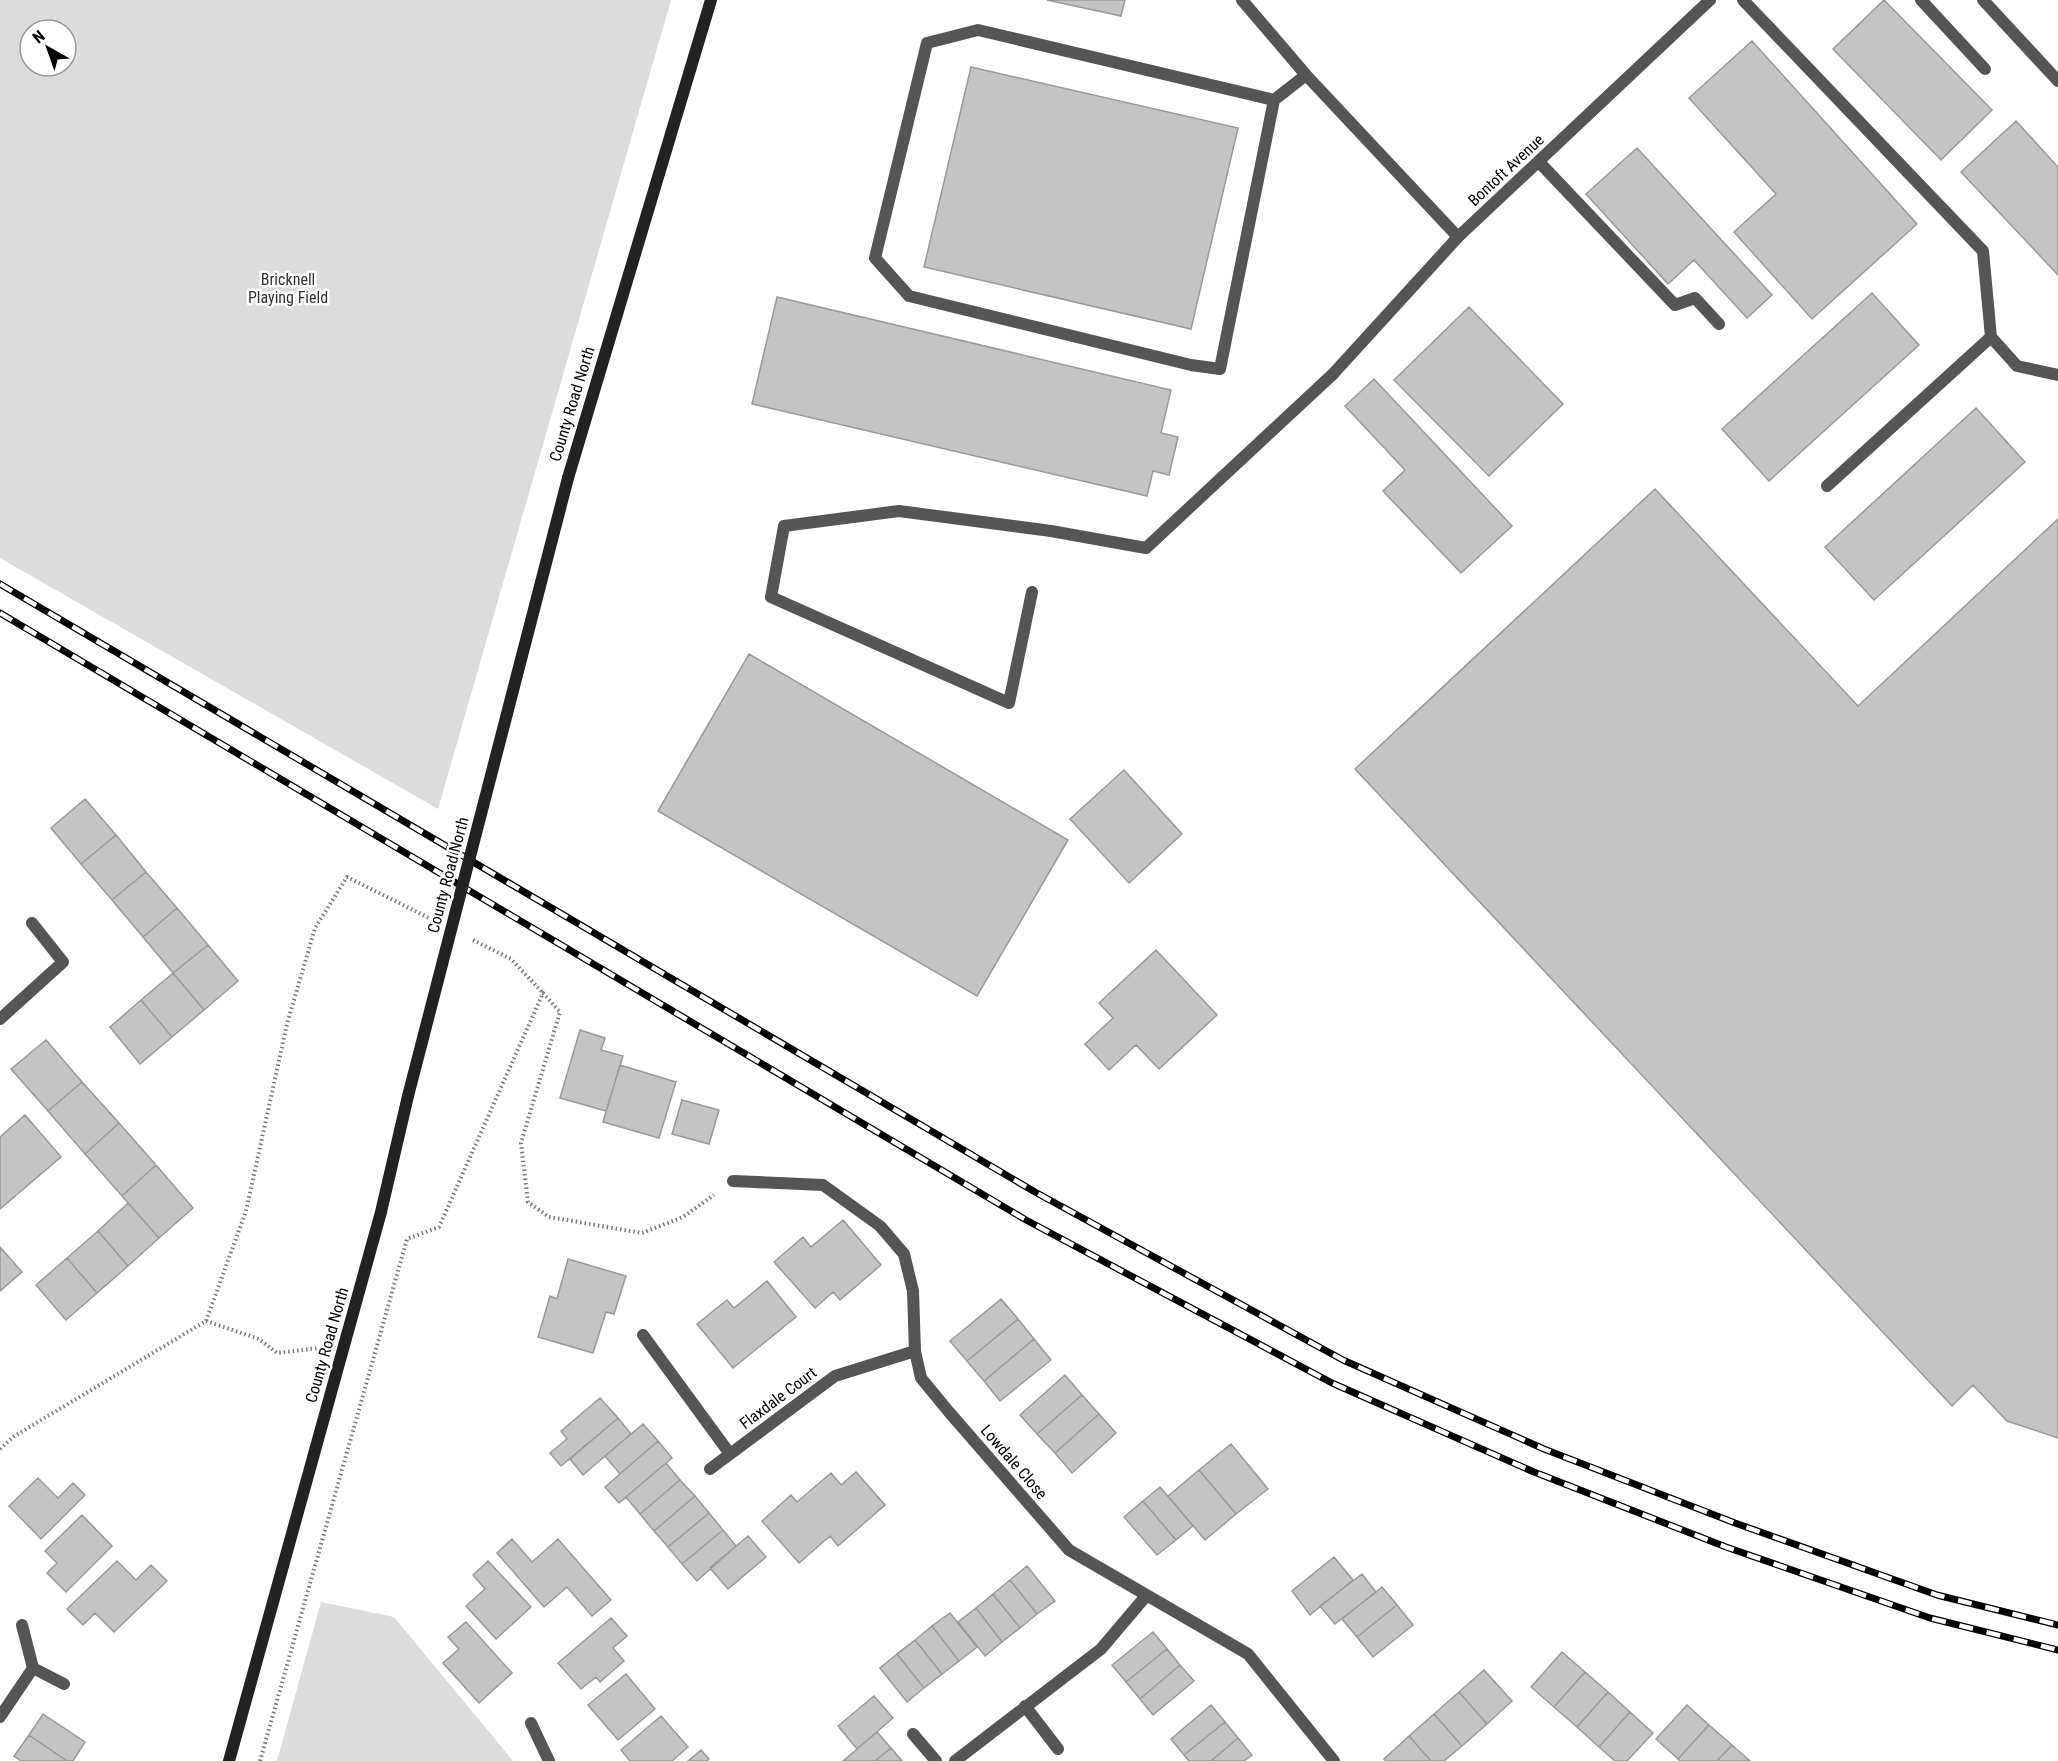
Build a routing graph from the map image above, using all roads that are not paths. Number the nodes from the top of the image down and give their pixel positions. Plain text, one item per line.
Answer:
1 (711, 0) edge
2 (1242, 0) edge
3 (1710, 0) edge
4 (1743, 0) edge
5 (1921, 0) edge
6 (1983, 0) edge
7 (1985, 69) dead end
8 (1306, 75) junction
9 (2058, 81) edge
10 (1274, 100) junction
11 (1539, 162) junction
12 (1458, 237) junction
13 (1719, 324) dead end
14 (1991, 337) junction
15 (2058, 375) edge
16 (1827, 486) dead end
17 (1032, 592) dead end
18 (32, 923) dead end
19 (0, 1018) edge
20 (733, 1181) road end
21 (643, 1335) dead end
22 (915, 1351) junction
23 (730, 1454) junction
24 (710, 1469) dead end
25 (1146, 1596) junction
26 (22, 1625) dead end
27 (33, 1668) junction
28 (64, 1684) dead end
29 (1025, 1706) junction
30 (0, 1717) edge
31 (531, 1723) dead end
32 (914, 1734) dead end
33 (1058, 1749) dead end
34 (229, 1761) edge
35 (549, 1761) edge
36 (936, 1761) edge
37 (955, 1761) edge
38 (1334, 1761) edge

1 - 34 street, County Road North, bridge
2 - 8 street
3 - 11 street, Bontoft Avenue
4 - 14 street
5 - 7 street
6 - 9 street
8 - 10 street
8 - 12 street
10 - 10 street
11 - 12 street, Bontoft Avenue
11 - 13 street
12 - 17 street, Bontoft Avenue
14 - 15 street
14 - 16 street
18 - 19 street
20 - 22 street, Lowdale Close
21 - 23 street
22 - 23 street, Flaxdale Court
22 - 25 street, Lowdale Close
23 - 24 street, Flaxdale Court
25 - 29 street
25 - 38 street, Lowdale Close
26 - 27 street
27 - 28 street
27 - 30 street
29 - 33 street
29 - 37 street
31 - 35 street
32 - 36 street

